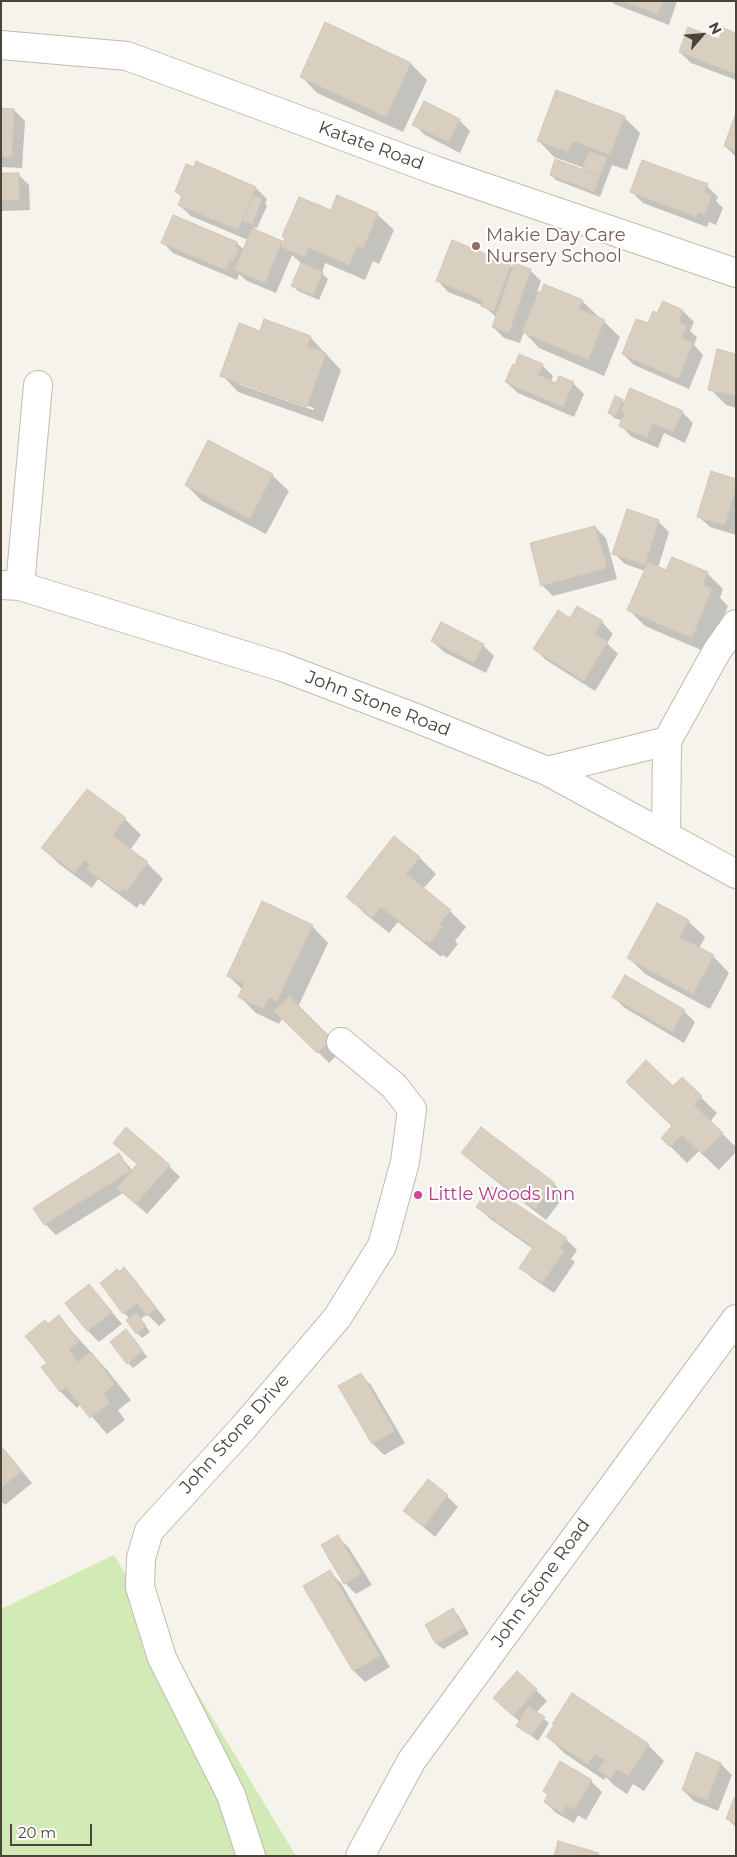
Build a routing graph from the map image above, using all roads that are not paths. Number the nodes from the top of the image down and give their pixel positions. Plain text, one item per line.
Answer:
1 (1, 46) edge
2 (736, 273) edge
3 (38, 385) dead end
4 (11, 585) edge
5 (736, 624) edge
6 (667, 740) junction
7 (547, 771) junction
8 (666, 836) junction
9 (736, 874) edge
10 (340, 1042) dead end
11 (736, 1319) edge
12 (251, 1856) edge
13 (360, 1856) edge

1 - 2 street, Katate Road
3 - 4 street
4 - 7 street, John Stone Road
5 - 6 street
6 - 7 street
6 - 8 street
7 - 8 street, John Stone Road
8 - 9 street, John Stone Road
10 - 12 street, John Stone Drive
11 - 13 street, John Stone Road

